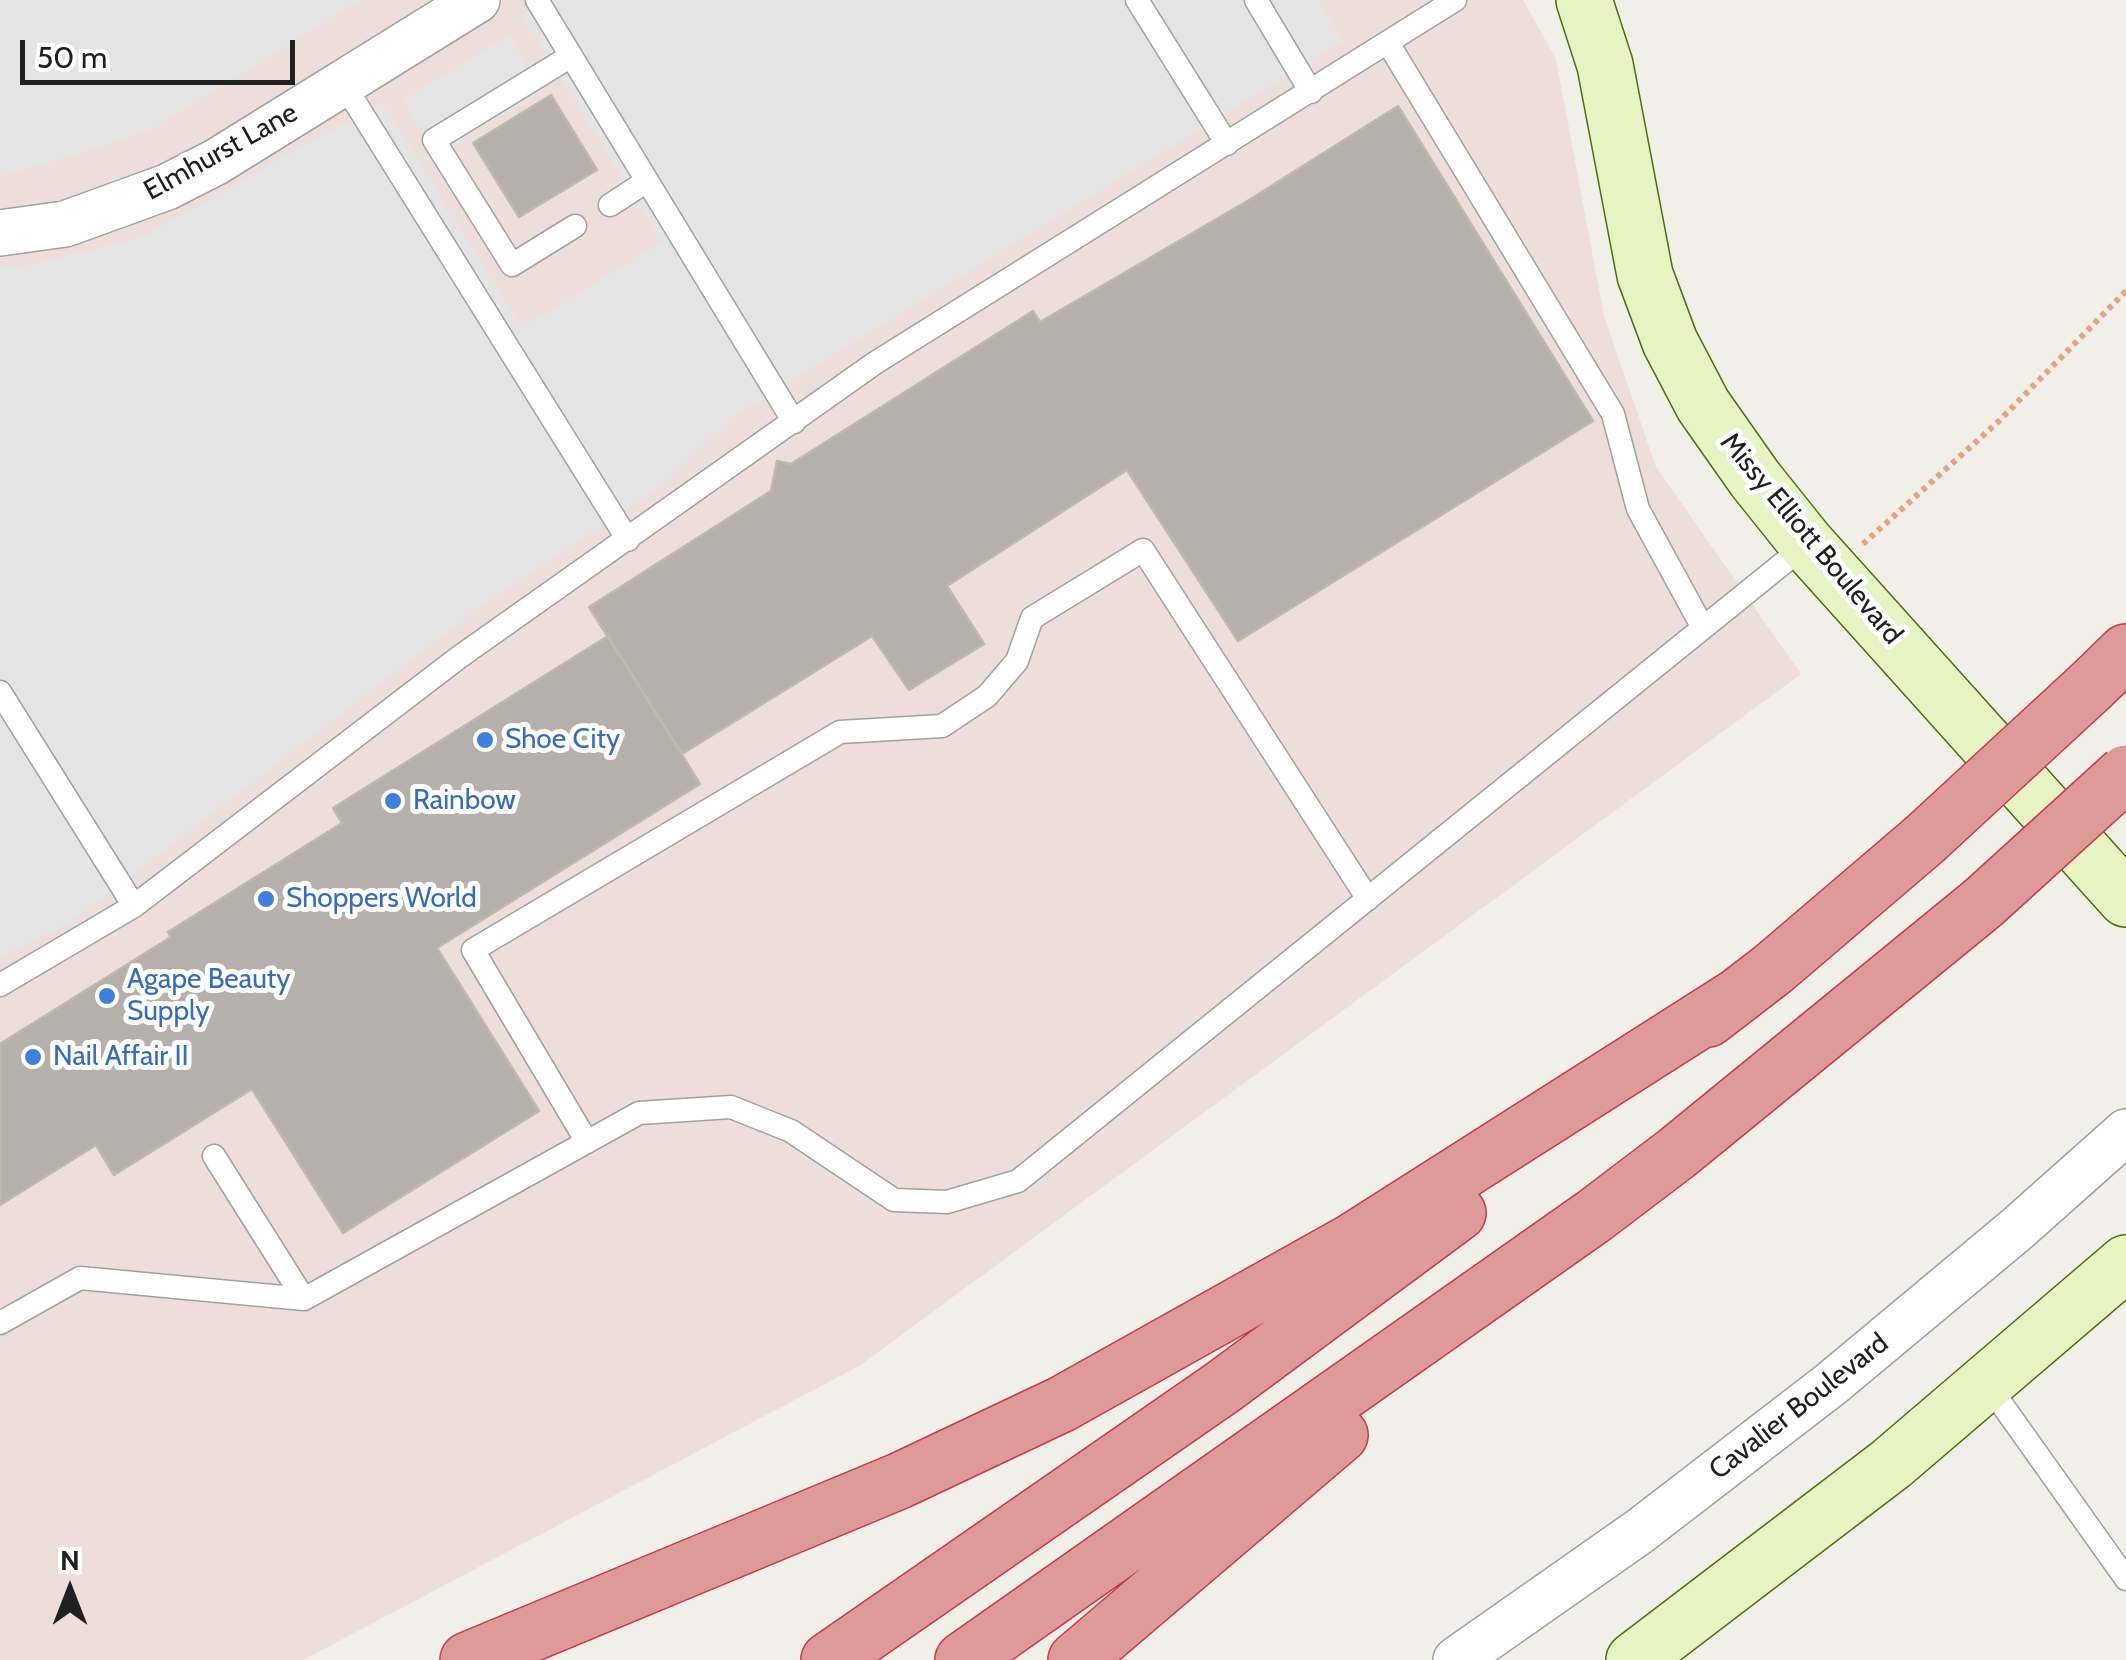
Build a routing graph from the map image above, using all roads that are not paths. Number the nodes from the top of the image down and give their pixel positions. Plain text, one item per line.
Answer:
1 (477, 0) edge
2 (538, 0) edge
3 (1137, 0) edge
4 (1256, 0) edge
5 (1456, 0) edge
6 (1584, 0) edge
7 (1388, 43) junction
8 (571, 56) junction
9 (343, 83) junction
10 (1312, 92) junction
11 (1227, 144) junction
12 (648, 181) junction
13 (610, 204) dead end
14 (575, 226) dead end
15 (0, 233) edge
16 (794, 422) junction
17 (628, 540) junction
18 (1820, 558) junction
19 (1703, 628) junction
20 (2108, 669) edge
21 (0, 692) edge
22 (2126, 773) edge
23 (1368, 898) junction
24 (2126, 898) edge
25 (134, 906) junction
26 (0, 985) edge
27 (1738, 996) junction
28 (2126, 1132) edge
29 (588, 1142) junction
30 (214, 1156) dead end
31 (1594, 1216) junction
32 (2126, 1263) edge
33 (304, 1299) junction
34 (0, 1323) edge
35 (1986, 1382) junction
36 (2126, 1579) edge
37 (468, 1660) edge
38 (829, 1660) edge
39 (964, 1660) edge
40 (1076, 1660) edge
41 (1456, 1660) edge
42 (1634, 1660) edge

1 - 9 street, Elmhurst Lane
2 - 8 lane
3 - 11 lane
4 - 10 lane
5 - 7 lane
6 - 18 street, Missy Elliott Boulevard
7 - 10 lane
7 - 19 lane
8 - 12 lane
8 - 14 lane
9 - 15 street, Elmhurst Lane
9 - 17 lane
10 - 11 lane
11 - 16 lane
12 - 13 lane
12 - 16 lane
16 - 17 lane
17 - 25 lane
18 - 19 lane
18 - 24 street, Missy Elliott Boulevard
19 - 23 lane
20 - 27 highway, bridge
21 - 25 lane
22 - 31 highway, bridge
23 - 29 lane
23 - 29 lane
25 - 26 lane
27 - 37 highway
27 - 38 highway
28 - 41 street, Cavalier Boulevard
29 - 33 lane
30 - 33 lane
31 - 39 highway
31 - 40 highway
32 - 35 street
33 - 34 lane
35 - 36 lane
35 - 42 street

